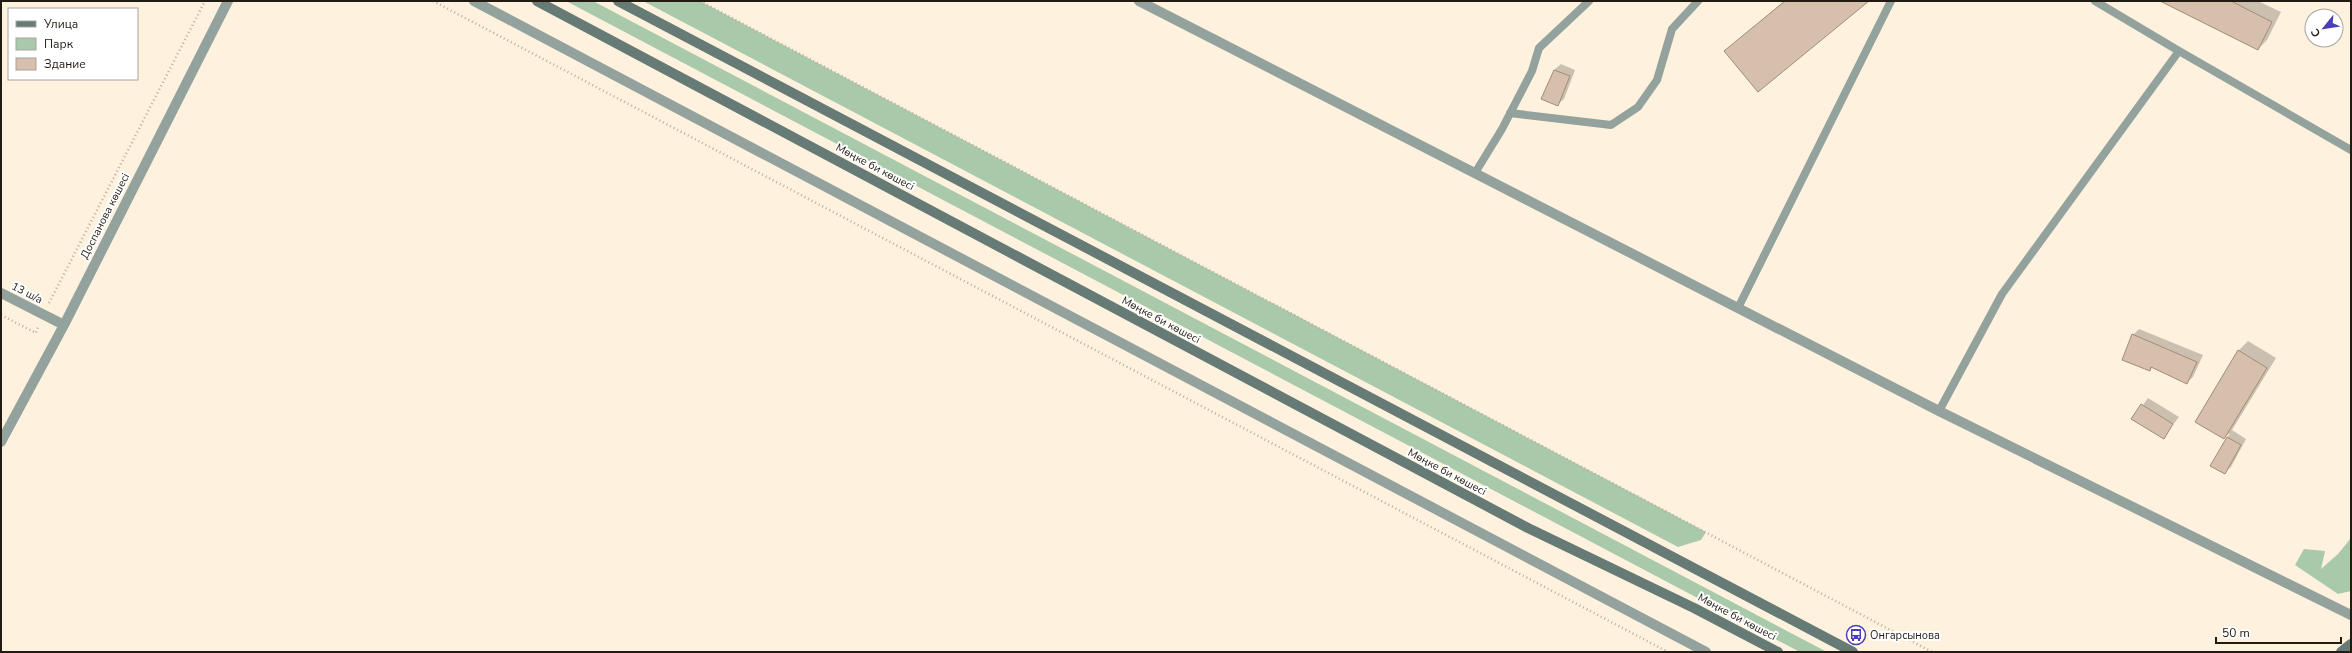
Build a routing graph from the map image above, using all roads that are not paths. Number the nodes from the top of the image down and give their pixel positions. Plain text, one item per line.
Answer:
1 (228, 1) edge
2 (474, 1) edge
3 (537, 1) edge
4 (618, 1) edge
5 (1140, 1) edge
6 (1589, 1) edge
7 (1698, 1) edge
8 (1891, 1) edge
9 (2095, 1) edge
10 (2179, 51) junction
11 (1510, 113) junction
12 (2351, 150) edge
13 (1475, 173) junction
14 (1, 293) edge
15 (1738, 308) junction
16 (64, 325) junction
17 (1939, 411) junction
18 (1, 442) edge
19 (2351, 615) edge
20 (2351, 644) edge
21 (1706, 652) edge
22 (1778, 652) edge
23 (1853, 652) edge
24 (2341, 652) edge

1 - 16 street, Доспанова көшесі
2 - 21 street
3 - 22 main road, Мөңке би көшесі
4 - 23 main road, Мөңке би көшесі
5 - 13 street
6 - 11 lane
7 - 11 lane
8 - 15 lane
9 - 10 lane
10 - 12 lane
10 - 17 lane
11 - 13 lane
13 - 15 street
14 - 16 street, 13 ш/а
15 - 17 street
16 - 18 street, Доспанова көшесі
17 - 19 street
20 - 24 main road

